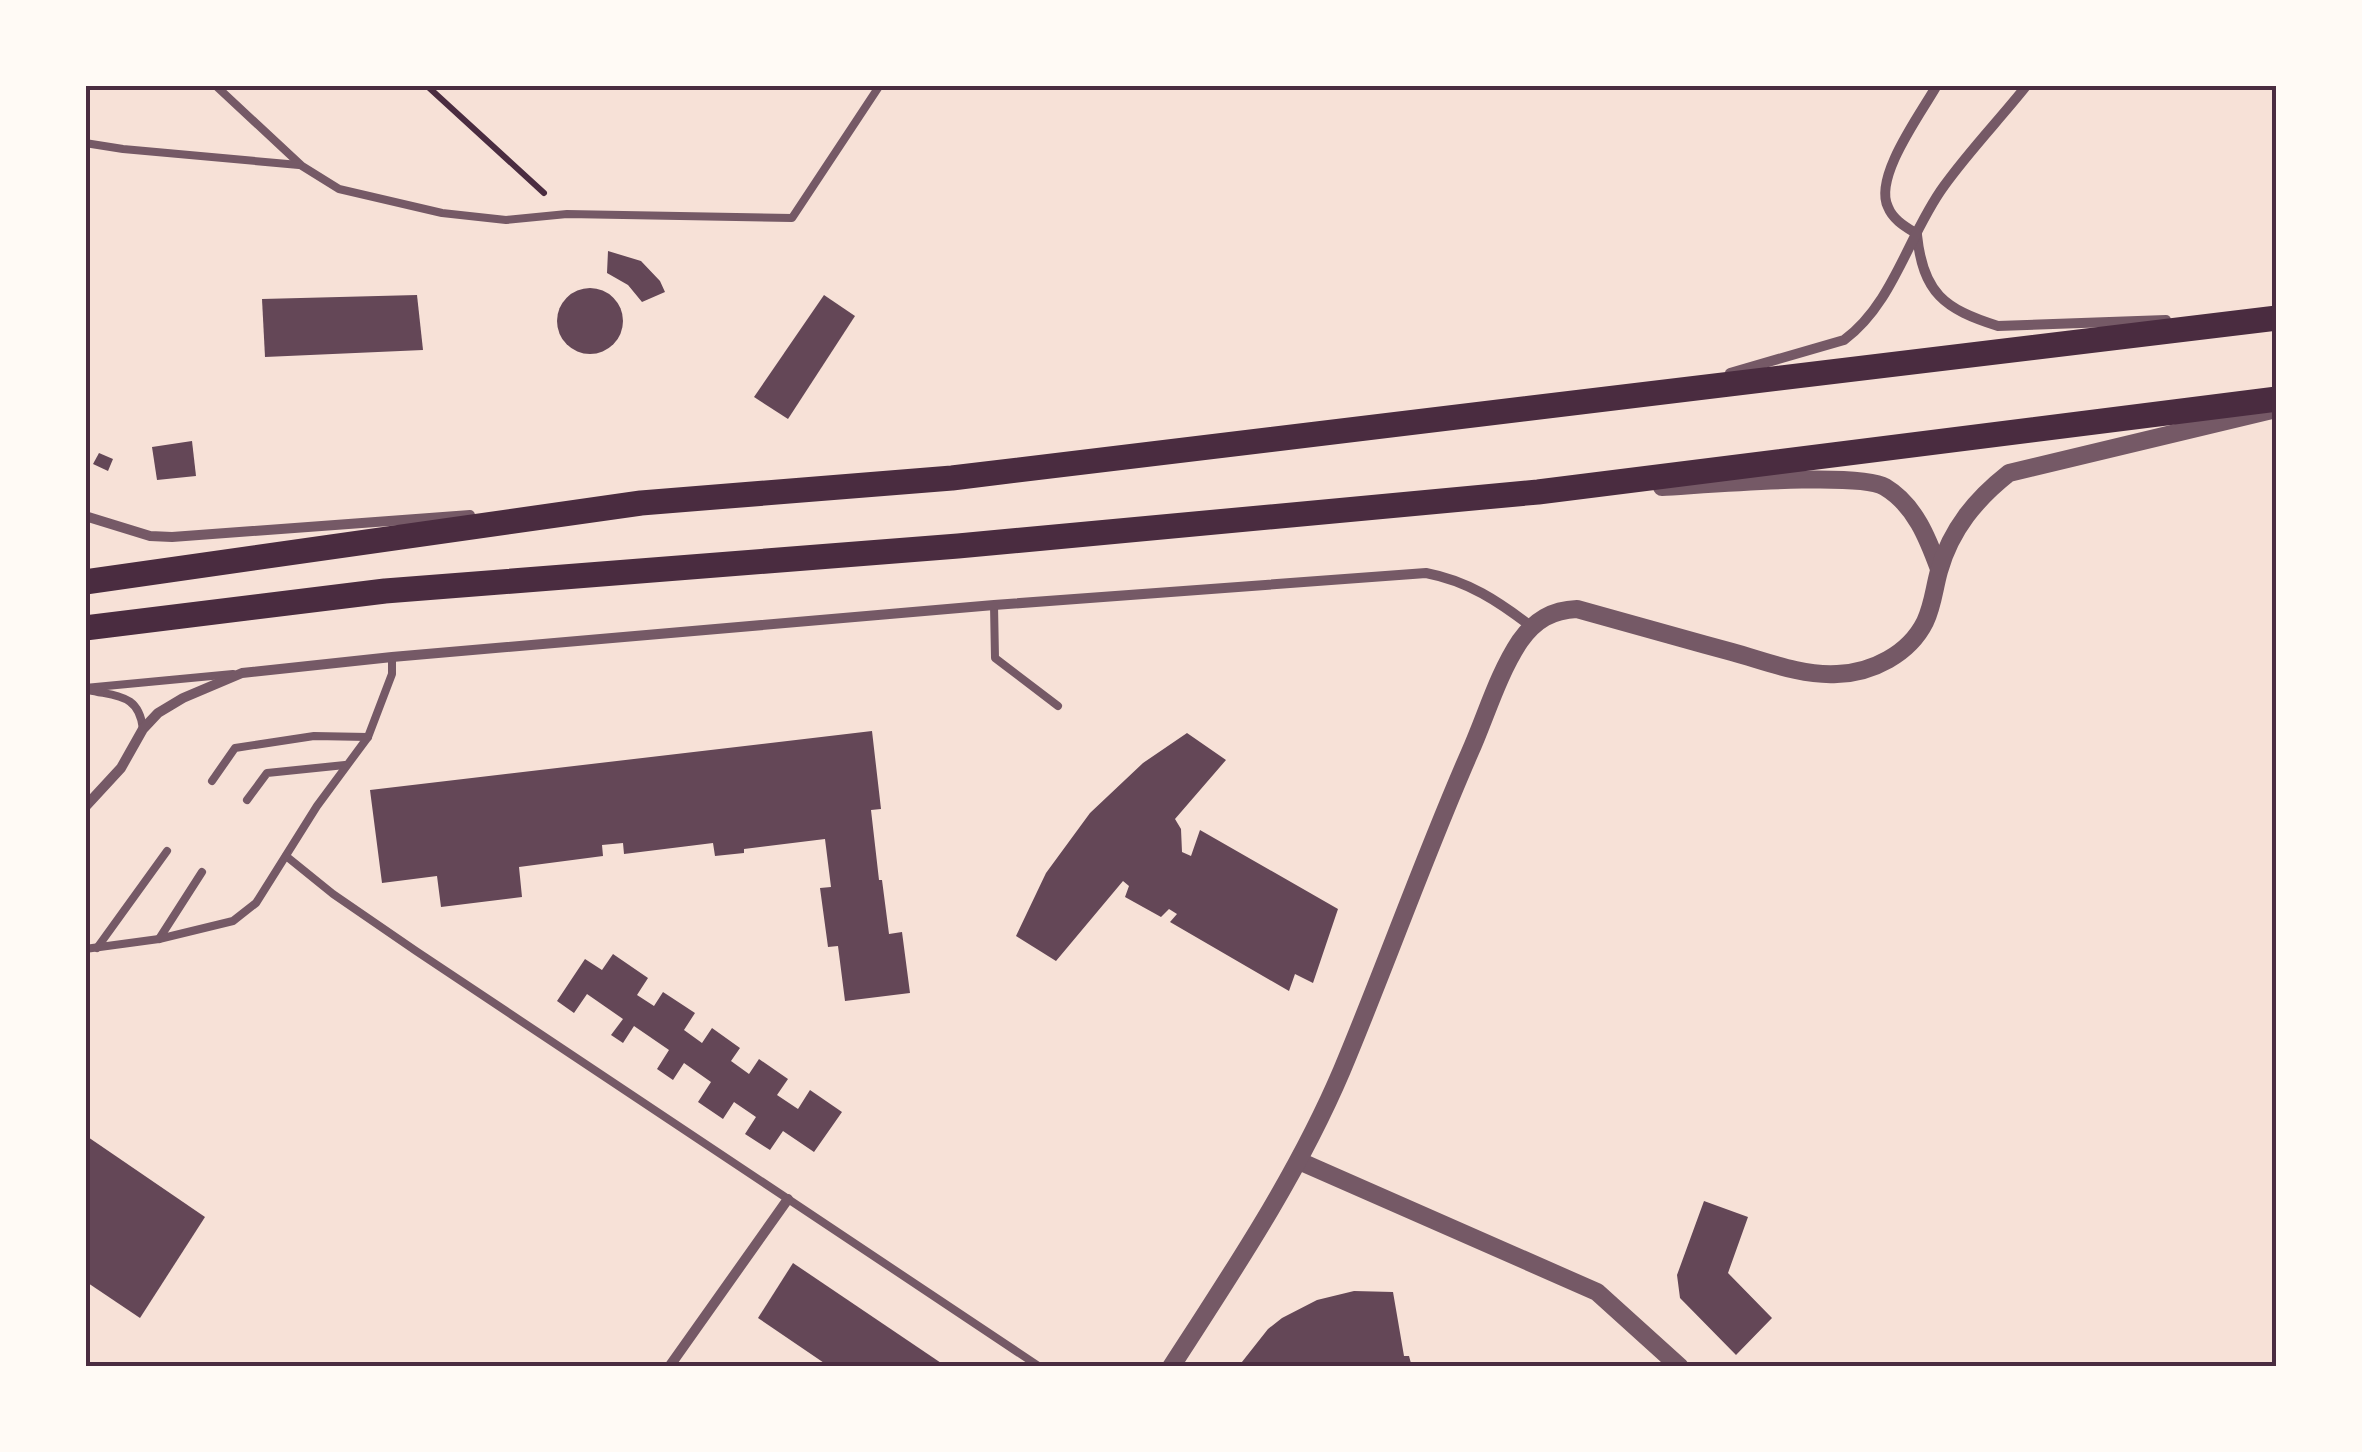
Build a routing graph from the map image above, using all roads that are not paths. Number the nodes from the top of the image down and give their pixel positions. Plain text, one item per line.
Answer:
1 (215, 85) edge
2 (880, 85) edge
3 (1937, 85) edge
4 (2026, 85) edge
5 (85, 143) edge
6 (302, 166) junction
7 (1917, 234) junction
8 (2277, 316) edge
9 (1660, 394) junction
10 (2277, 399) edge
11 (2277, 409) edge
12 (1538, 492) junction
13 (640, 503) junction
14 (85, 516) edge
15 (1939, 570) junction
16 (85, 582) edge
17 (994, 605) junction
18 (1532, 627) junction
19 (85, 628) edge
20 (392, 657) junction
21 (242, 673) junction
22 (85, 689) edge
23 (1058, 706) dead end
24 (143, 729) junction
25 (368, 737) junction
26 (345, 765) junction
27 (212, 781) dead end
28 (248, 800) dead end
29 (85, 807) edge
30 (167, 850) dead end
31 (286, 856) junction
32 (202, 872) dead end
33 (158, 939) junction
34 (96, 948) junction
35 (85, 949) edge
36 (1298, 1161) junction
37 (788, 1199) junction
38 (669, 1367) edge
39 (1040, 1367) edge
40 (1171, 1367) edge
41 (1680, 1367) edge

1 - 6 lane
2 - 6 lane
3 - 7 street
4 - 7 street
5 - 6 lane
7 - 8 street
7 - 9 street
8 - 9 main road
9 - 13 main road
10 - 12 main road
11 - 15 street
12 - 15 street
12 - 19 main road
13 - 14 street
13 - 16 main road
15 - 18 street
17 - 18 street
17 - 20 street
17 - 23 lane
18 - 36 street
20 - 21 street
20 - 25 lane
21 - 22 lane
21 - 24 street
22 - 24 lane
24 - 29 street
25 - 26 lane
25 - 27 lane
26 - 28 lane
26 - 31 lane
30 - 34 lane
31 - 33 lane
31 - 37 lane
32 - 33 lane
33 - 34 lane
34 - 35 lane
36 - 40 street
36 - 41 street
37 - 38 street
37 - 39 lane

